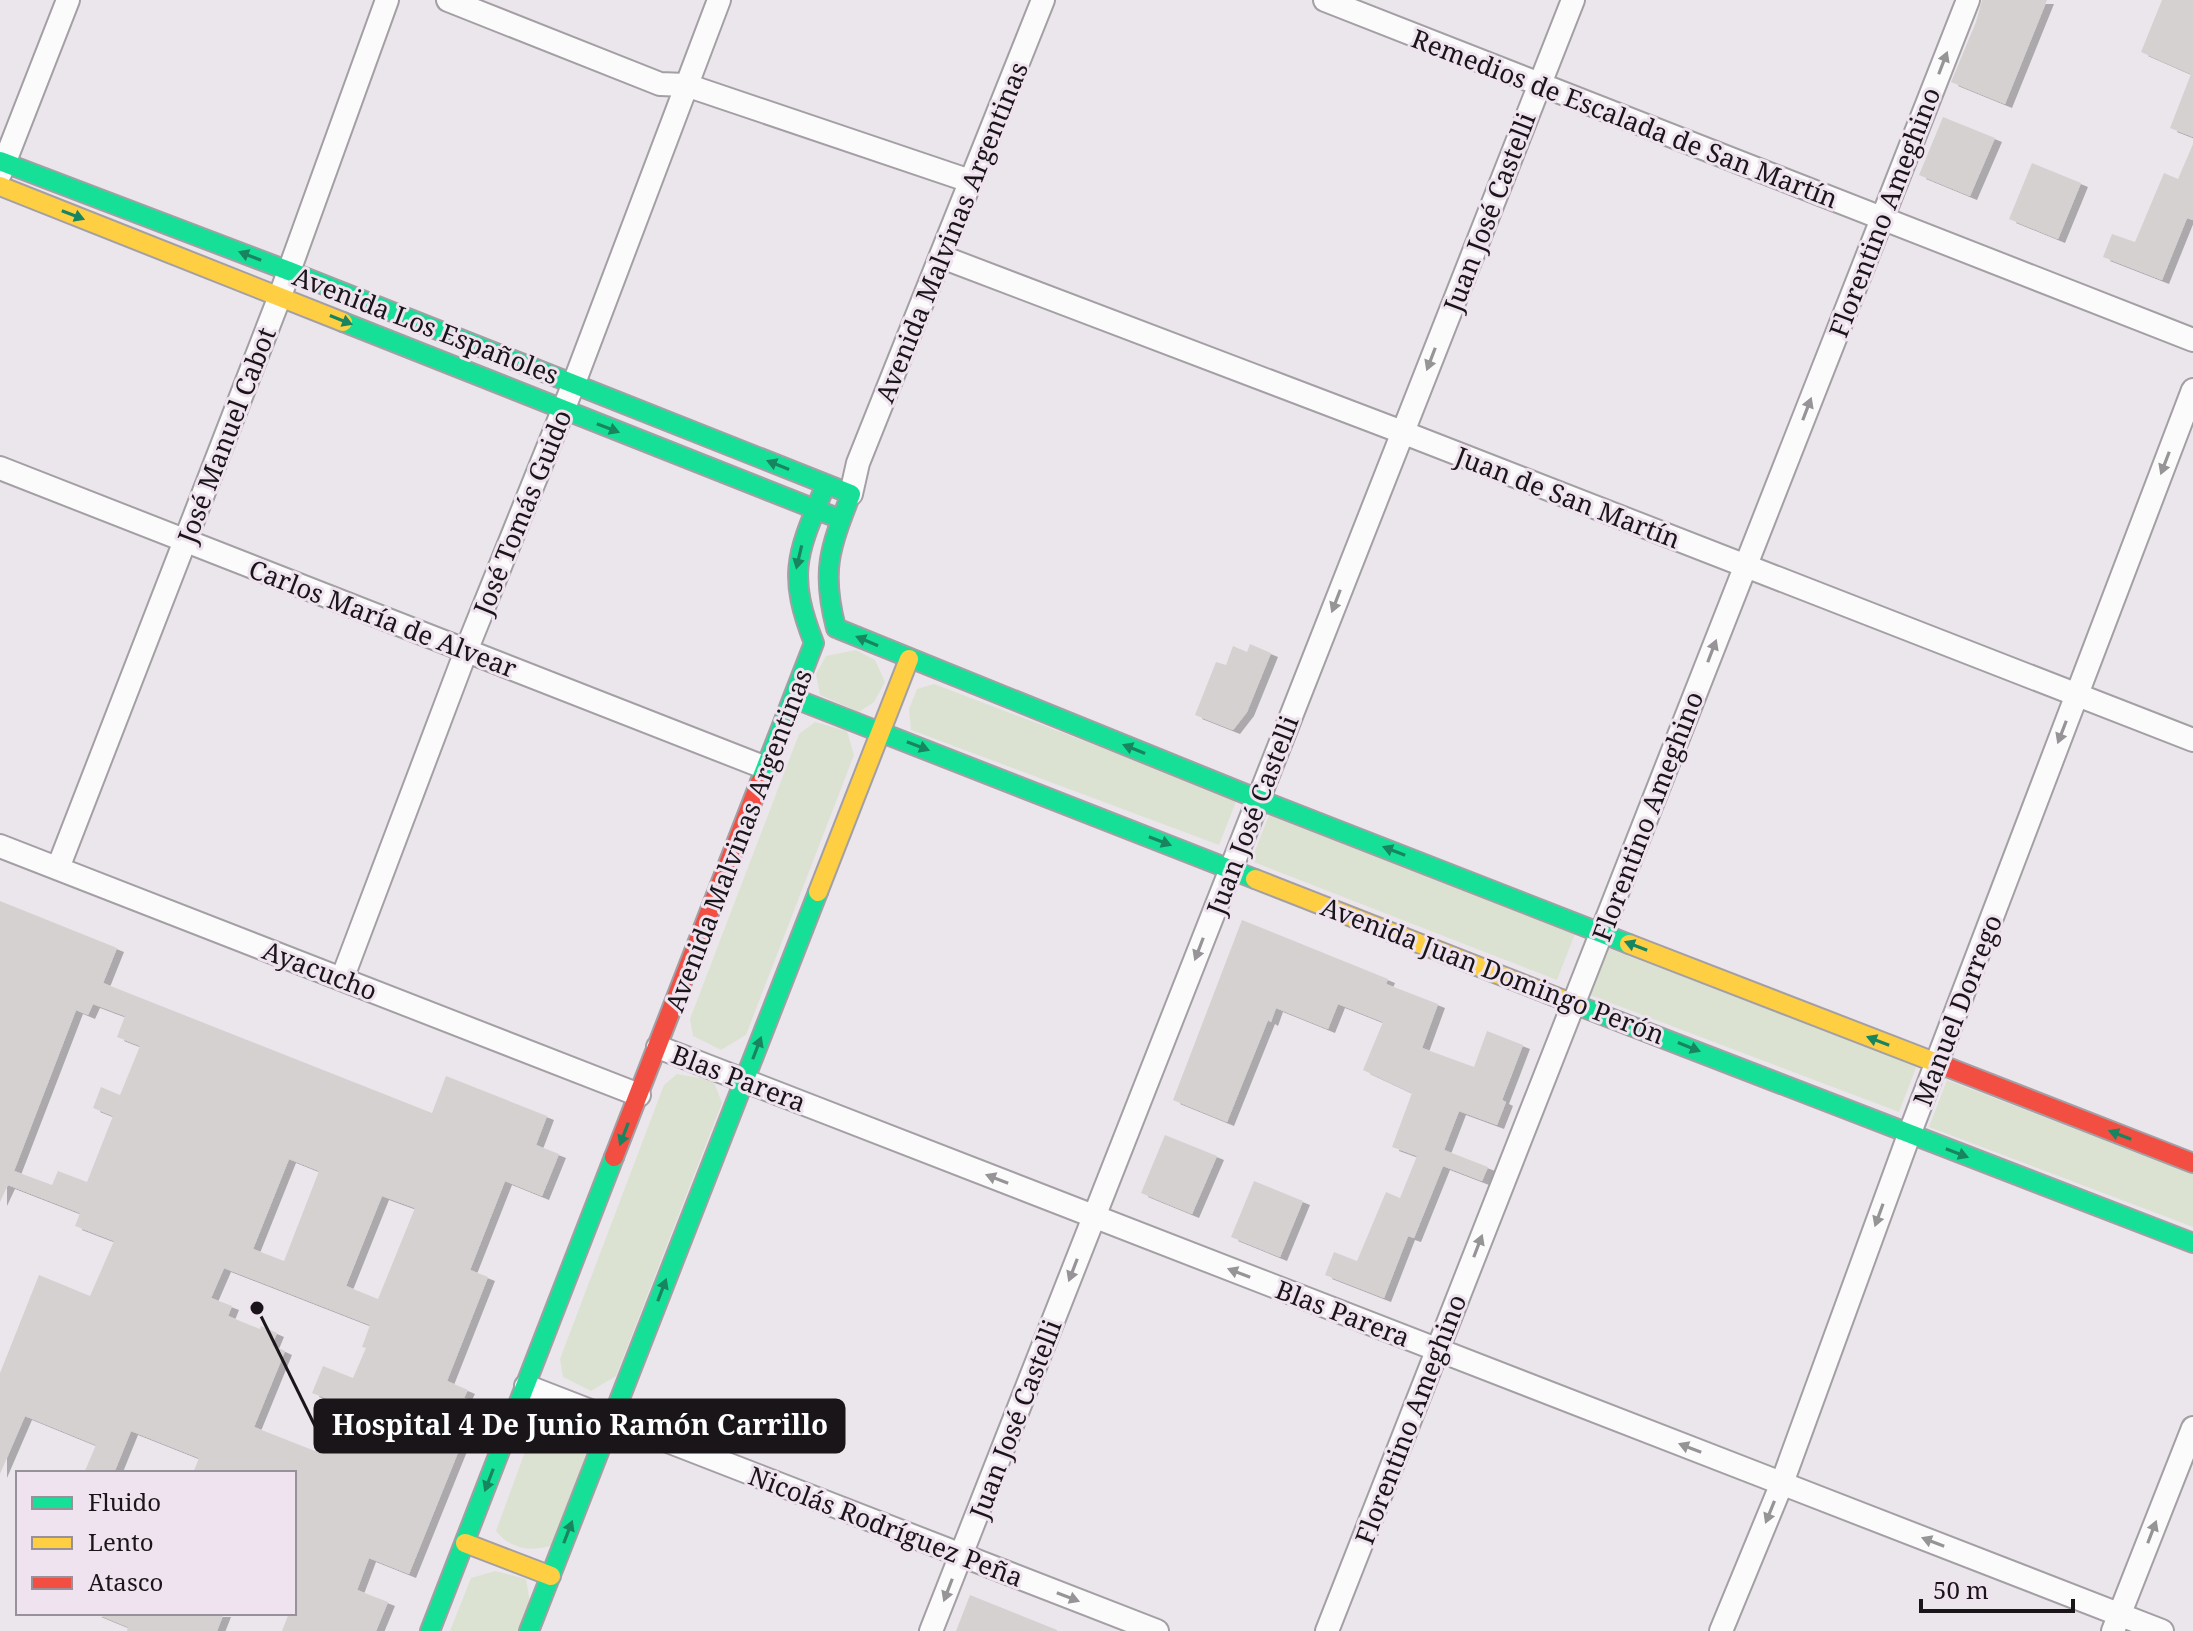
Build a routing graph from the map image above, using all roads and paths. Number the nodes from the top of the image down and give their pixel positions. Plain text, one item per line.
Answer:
1 (68, 0) edge
2 (387, 0) edge
3 (448, 0) edge
4 (719, 0) edge
5 (1043, 0) edge
6 (1325, 0) edge
7 (1573, 0) edge
8 (1968, 0) edge
9 (686, 85) junction
10 (1539, 85) junction
11 (2, 166) edge
12 (970, 181) junction
13 (0, 186) edge
14 (1882, 218) junction
15 (942, 257) junction
16 (289, 271) junction
17 (280, 296) junction
18 (2193, 340) edge
19 (574, 383) junction
20 (2193, 390) edge
21 (563, 410) junction
22 (1402, 432) junction
23 (858, 463) junction
24 (0, 468) edge
25 (826, 484) junction
26 (851, 494) junction
27 (816, 509) junction
28 (841, 519) junction
29 (185, 541) junction
30 (1745, 566) junction
31 (836, 628) junction
32 (814, 643) junction
33 (466, 651) junction
34 (909, 659) junction
35 (2076, 695) junction
36 (793, 698) junction
37 (880, 731) junction
38 (2193, 740) edge
39 (766, 768) junction
40 (1258, 799) junction
41 (0, 846) edge
42 (58, 868) junction
43 (1231, 868) junction
44 (1601, 932) junction
45 (342, 979) junction
46 (1574, 1002) junction
47 (658, 1047) junction
48 (1936, 1064) junction
49 (744, 1080) junction
50 (639, 1095) junction
51 (1909, 1135) junction
52 (2193, 1163) edge
53 (1094, 1217) junction
54 (2193, 1243) edge
55 (1437, 1350) junction
56 (526, 1386) junction
57 (612, 1419) junction
58 (2193, 1428) edge
59 (1782, 1483) junction
60 (465, 1543) junction
61 (961, 1555) junction
62 (551, 1576) junction
63 (2116, 1623) edge
64 (430, 1631) edge
65 (529, 1631) edge
66 (931, 1631) edge
67 (1157, 1631) edge
68 (1327, 1631) edge
69 (1721, 1631) edge
70 (2162, 1631) edge

1 - 11 street
2 - 16 street, José Manuel Cabot
3 - 9 street
4 - 9 street, José Tomás Guido
5 - 12 street, Avenida Malvinas Argentinas
6 - 10 street, Remedios de Escalada de San Martín
7 - 10 street, Juan José Castelli
14 -> 8 street, Florentino Ameghino
9 - 12 street
9 - 19 street, José Tomás Guido
10 - 14 street, Remedios de Escalada de San Martín
10 -> 22 street, Juan José Castelli
16 -> 11 main road, Avenida Los Españoles
12 - 15 street, Avenida Malvinas Argentinas
13 -> 17 main road, Avenida Los Españoles
14 - 18 street, Remedios de Escalada de San Martín
30 -> 14 street, Florentino Ameghino
15 - 22 street, Juan de San Martín
15 - 23 street, Avenida Malvinas Argentinas
16 - 17 street, José Manuel Cabot
16 - 19 main road, Avenida Los Españoles
17 -> 21 main road, Avenida Los Españoles
17 - 29 street, José Manuel Cabot
19 - 21 street, José Tomás Guido
25 -> 19 main road, Avenida Los Españoles
20 -> 35 street, Manuel Dorrego
21 -> 27 main road, Avenida Los Españoles
21 - 33 street, José Tomás Guido
22 - 30 street, Juan de San Martín
22 -> 40 street, Juan José Castelli
23 - 25 street
23 - 26 street, Avenida Malvinas Argentinas
24 - 29 street, Carlos María de Alvear
25 - 26 main road, Avenida Los Españoles
25 - 27 main road, Avenida Malvinas Argentinas
26 - 28 main road, Avenida Malvinas Argentinas
27 - 28 main road, Avenida Los Españoles
27 -> 32 main road, Avenida Malvinas Argentinas
28 - 31 main road, Avenida Malvinas Argentinas
29 - 33 street, Carlos María de Alvear
29 - 42 street, José Manuel Cabot
30 - 35 street, Juan de San Martín
44 -> 30 street, Florentino Ameghino
31 - 32 main road
34 -> 31 main road
32 - 36 main road, Avenida Malvinas Argentinas
33 - 39 street, Carlos María de Alvear
33 - 45 street, José Tomás Guido
34 - 37 main road
40 -> 34 main road
35 - 38 street, Juan de San Martín
35 -> 48 street, Manuel Dorrego
36 - 37 main road, Avenida Juan Domingo Perón
36 - 39 main road, Avenida Malvinas Argentinas
37 -> 43 main road, Avenida Juan Domingo Perón
49 -> 37 main road
39 - 47 main road, Avenida Malvinas Argentinas
40 - 43 street, Juan José Castelli
44 -> 40 main road
41 - 42 street, Ayacucho
42 - 45 street, Ayacucho
43 - 46 main road, Avenida Juan Domingo Perón
43 -> 53 street, Juan José Castelli
44 - 46 street, Florentino Ameghino
48 -> 44 main road
45 - 50 street, Ayacucho
46 -> 51 main road, Avenida Juan Domingo Perón
55 -> 46 street, Florentino Ameghino
47 - 49 street, Blas Parera
47 - 50 main road, Avenida Malvinas Argentinas
48 - 51 street, Manuel Dorrego
52 -> 48 main road
53 -> 49 street, Blas Parera
57 -> 49 main road
50 -> 56 main road, Avenida Malvinas Argentinas
51 -> 54 main road, Avenida Juan Domingo Perón
51 -> 59 street, Manuel Dorrego
55 -> 53 street, Blas Parera
53 -> 61 street, Juan José Castelli
59 -> 55 street, Blas Parera
55 - 68 street, Florentino Ameghino
56 - 57 street, Nicolás Rodríguez Peña
56 -> 60 main road, Avenida Malvinas Argentinas
57 - 61 street, Nicolás Rodríguez Peña
62 -> 57 main road
63 -> 58 street
63 -> 59 street, Blas Parera
59 -> 69 street, Manuel Dorrego
60 - 62 main road
60 - 64 main road, Avenida Malvinas Argentinas
61 -> 66 street, Juan José Castelli
61 -> 67 street, Nicolás Rodríguez Peña
62 - 65 main road
63 - 70 street, Blas Parera

